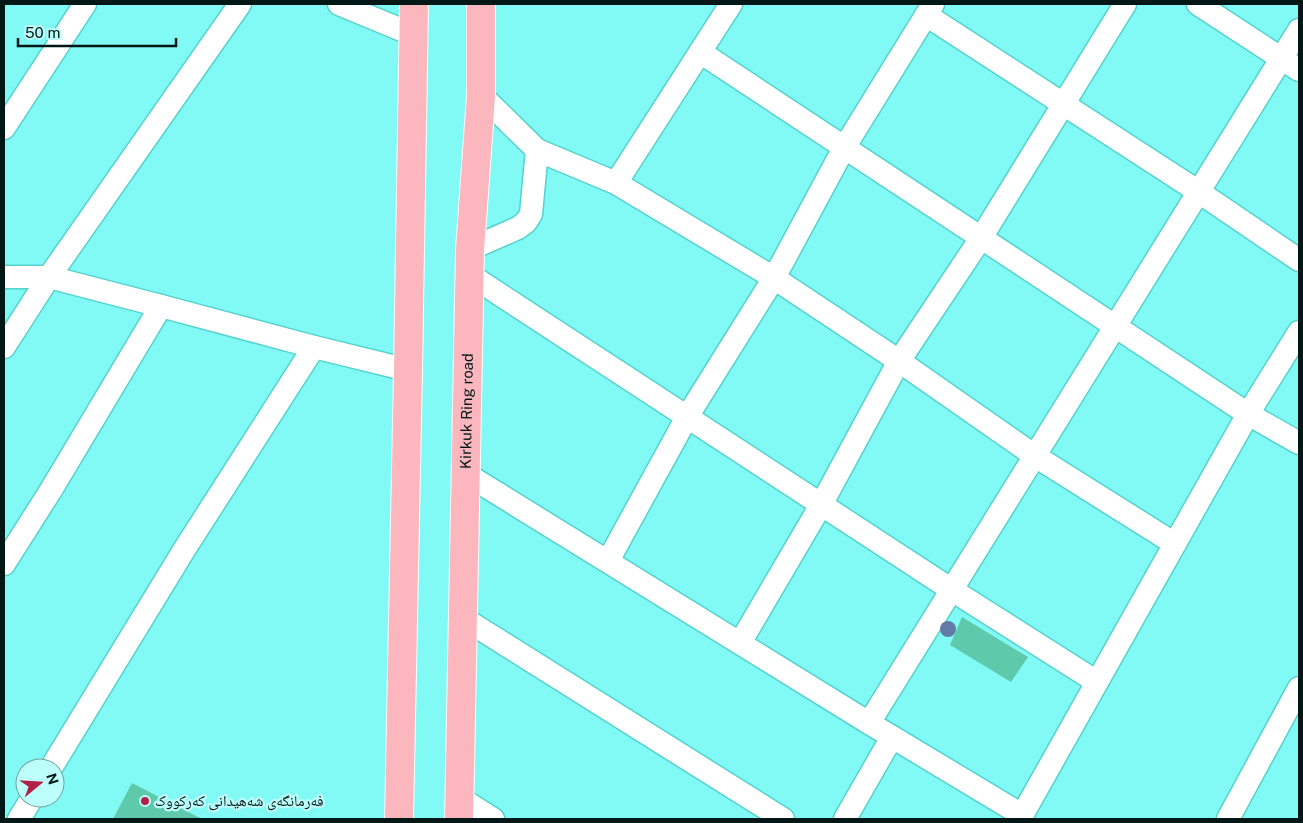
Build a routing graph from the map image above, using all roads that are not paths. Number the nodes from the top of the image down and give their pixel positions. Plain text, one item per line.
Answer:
1 (85, 4) edge
2 (240, 4) edge
3 (339, 4) edge
4 (414, 4) edge
5 (481, 4) edge
6 (731, 4) edge
7 (1125, 4) edge
8 (1198, 4) edge
9 (930, 9) edge
10 (1299, 30) edge
11 (414, 35) junction
12 (700, 52) junction
13 (1290, 64) edge
14 (482, 95) junction
15 (1063, 104) junction
16 (4, 128) edge
17 (844, 148) junction
18 (538, 150) junction
19 (616, 183) junction
20 (1198, 192) junction
21 (981, 238) junction
22 (1299, 260) edge
23 (470, 262) junction
24 (4, 277) edge
25 (50, 277) junction
26 (774, 278) junction
27 (161, 306) junction
28 (1115, 326) junction
29 (1299, 332) edge
30 (4, 347) edge
31 (314, 347) junction
32 (899, 361) junction
33 (408, 370) junction
34 (1248, 414) junction
35 (688, 417) junction
36 (1299, 443) edge
37 (1035, 456) junction
38 (466, 474) junction
39 (821, 505) junction
40 (1175, 544) junction
41 (608, 561) junction
42 (4, 564) edge
43 (952, 590) junction
44 (463, 618) junction
45 (740, 643) junction
46 (1097, 682) junction
47 (1299, 688) edge
48 (869, 723) junction
49 (892, 737) junction
50 (57, 758) edge
51 (26, 808) edge
52 (460, 809) edge
53 (1021, 817) edge
54 (19, 819) edge
55 (399, 819) edge
56 (493, 819) edge
57 (783, 819) edge
58 (845, 819) edge
59 (1228, 819) edge

1 - 16 street
2 - 25 street
3 - 11 street
4 - 11 highway
5 - 14 highway, Kirkuk Ring road
6 - 12 street
7 - 15 street
8 - 13 street
9 - 15 street
9 - 17 street
10 - 13 street
11 - 33 highway
12 - 17 street
12 - 19 street
13 - 20 street
14 - 18 street
14 - 23 highway, Kirkuk Ring road
15 - 20 street
15 - 21 street
17 - 21 street
17 - 26 street
18 - 19 street
18 - 23 street
19 - 26 street
20 - 22 street
20 - 28 street
21 - 28 street
21 - 32 street
23 - 35 street
23 - 38 highway, Kirkuk Ring road
24 - 25 street
25 - 27 street
25 - 30 street
26 - 32 street
26 - 35 street
27 - 31 street
27 - 42 street
28 - 34 street
28 - 37 street
29 - 34 street
31 - 33 street
31 - 50 street
32 - 37 street
32 - 39 street
33 - 55 highway
34 - 36 street
34 - 40 street
35 - 39 street
35 - 41 street
37 - 40 street
37 - 43 street
38 - 41 street
38 - 44 highway, Kirkuk Ring road
39 - 43 street
39 - 45 street
40 - 46 street
41 - 45 street
43 - 46 street
43 - 48 street
44 - 52 highway, Kirkuk Ring road
44 - 57 street
45 - 48 street
46 - 53 street
47 - 59 street
48 - 49 street
49 - 53 street
49 - 58 street
51 - 54 street
52 - 56 street

